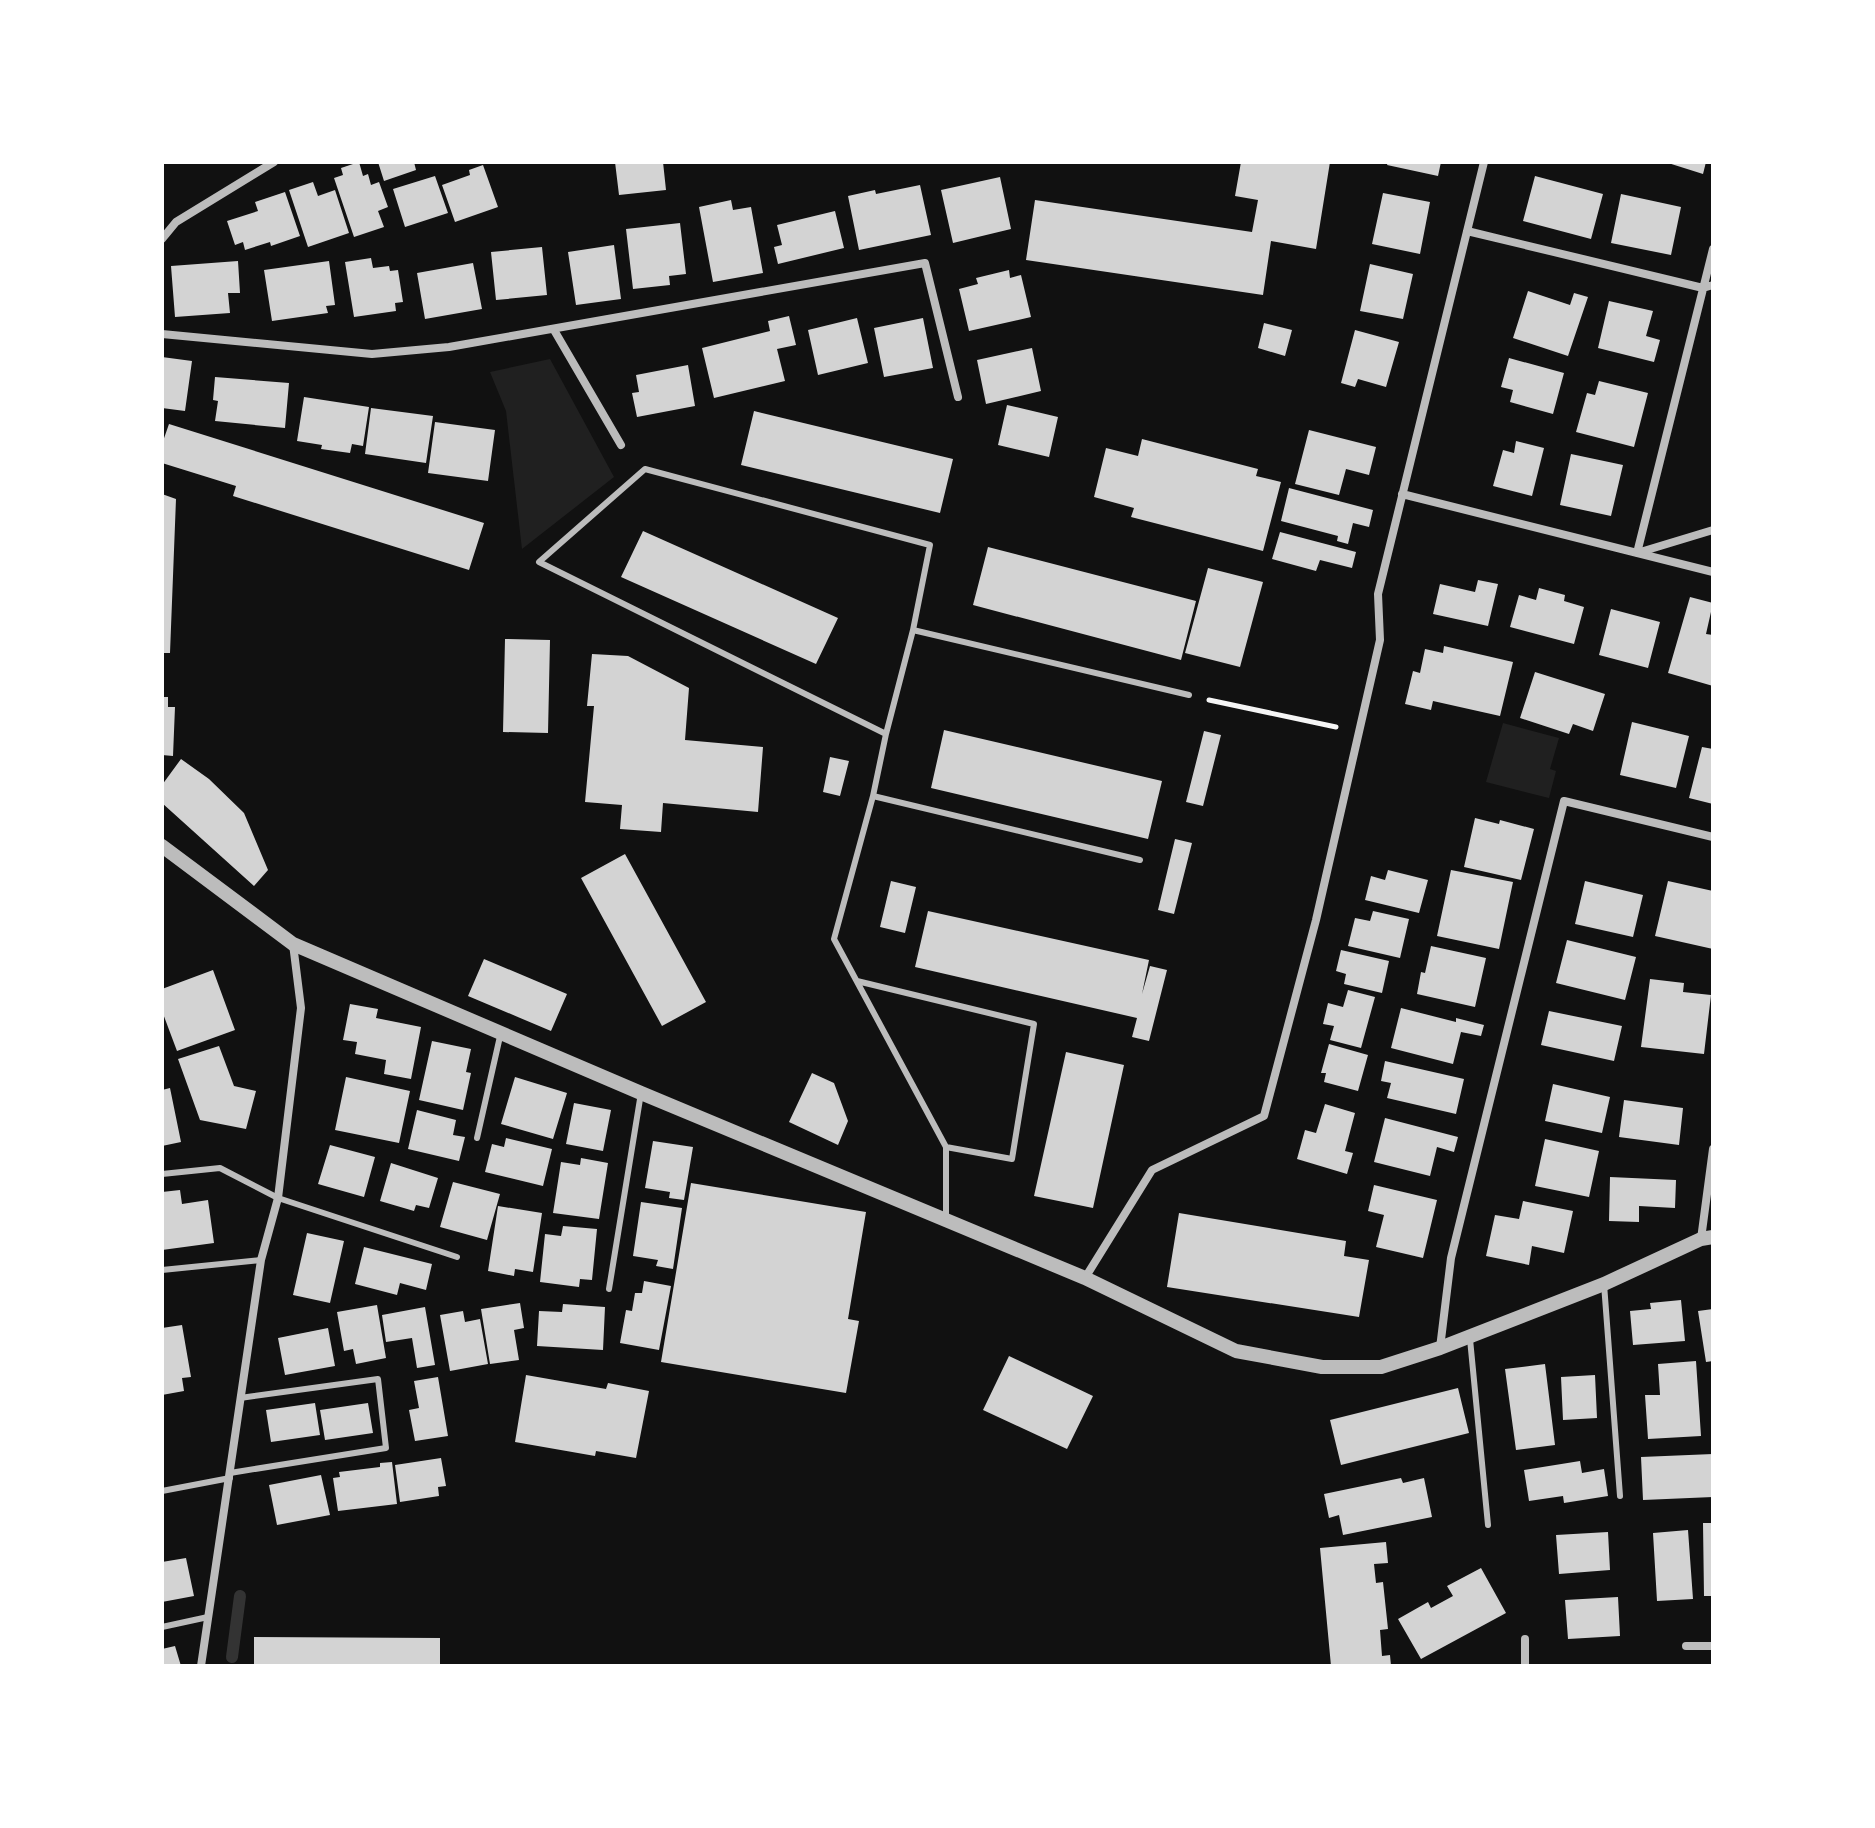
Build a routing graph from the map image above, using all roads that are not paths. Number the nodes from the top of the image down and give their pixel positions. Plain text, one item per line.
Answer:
1 (274, 162) edge
2 (1484, 162) edge
3 (1467, 231) junction
4 (162, 239) edge
5 (1713, 249) edge
6 (1708, 287) edge
7 (554, 330) junction
8 (162, 334) edge
9 (958, 397) dead end
10 (621, 445) dead end
11 (1402, 494) junction
12 (1713, 530) edge
13 (1637, 553) junction
14 (1713, 572) edge
15 (913, 630) junction
16 (1189, 695) road end
17 (886, 734) junction
18 (873, 796) junction
19 (1713, 837) edge
20 (162, 846) edge
21 (1140, 860) dead end
22 (293, 944) junction
23 (857, 981) junction
24 (501, 1032) junction
25 (641, 1093) junction
26 (477, 1138) dead end
27 (946, 1147) junction
28 (1713, 1149) edge
29 (162, 1174) edge
30 (278, 1198) junction
31 (946, 1221) junction
32 (1707, 1238) edge
33 (457, 1257) dead end
34 (261, 1260) junction
35 (162, 1270) edge
36 (1085, 1278) junction
37 (1604, 1284) junction
38 (609, 1289) dead end
39 (1469, 1336) junction
40 (1440, 1348) junction
41 (240, 1398) junction
42 (230, 1476) junction
43 (162, 1491) edge
44 (1620, 1496) dead end
45 (1488, 1525) dead end
46 (208, 1617) junction
47 (162, 1627) edge
48 (1525, 1639) dead end
49 (1686, 1646) dead end
50 (1713, 1646) edge
51 (201, 1666) edge
52 (1525, 1666) edge

1 - 4 street
2 - 3 street
3 - 6 street
3 - 11 street
5 - 6 street
6 - 13 street
7 - 8 street
7 - 9 street
7 - 10 street
11 - 13 street
11 - 36 street
12 - 13 street
13 - 14 street
15 - 16 lane
15 - 17 lane
15 - 17 lane
17 - 18 lane
18 - 21 lane
18 - 23 lane
19 - 40 street
20 - 22 street
22 - 24 street
22 - 30 street
23 - 27 lane
23 - 27 lane
24 - 25 street
24 - 26 lane
25 - 31 street
25 - 38 lane
27 - 31 lane
28 - 32 street
29 - 30 lane
30 - 33 lane
30 - 34 street
31 - 36 street
32 - 37 street
34 - 35 lane
34 - 41 street
36 - 40 street
37 - 39 street
37 - 44 lane
39 - 40 street
39 - 45 lane
41 - 42 street
41 - 42 lane
42 - 43 lane
42 - 46 street
46 - 47 lane
46 - 51 street
48 - 52 street
49 - 50 street

